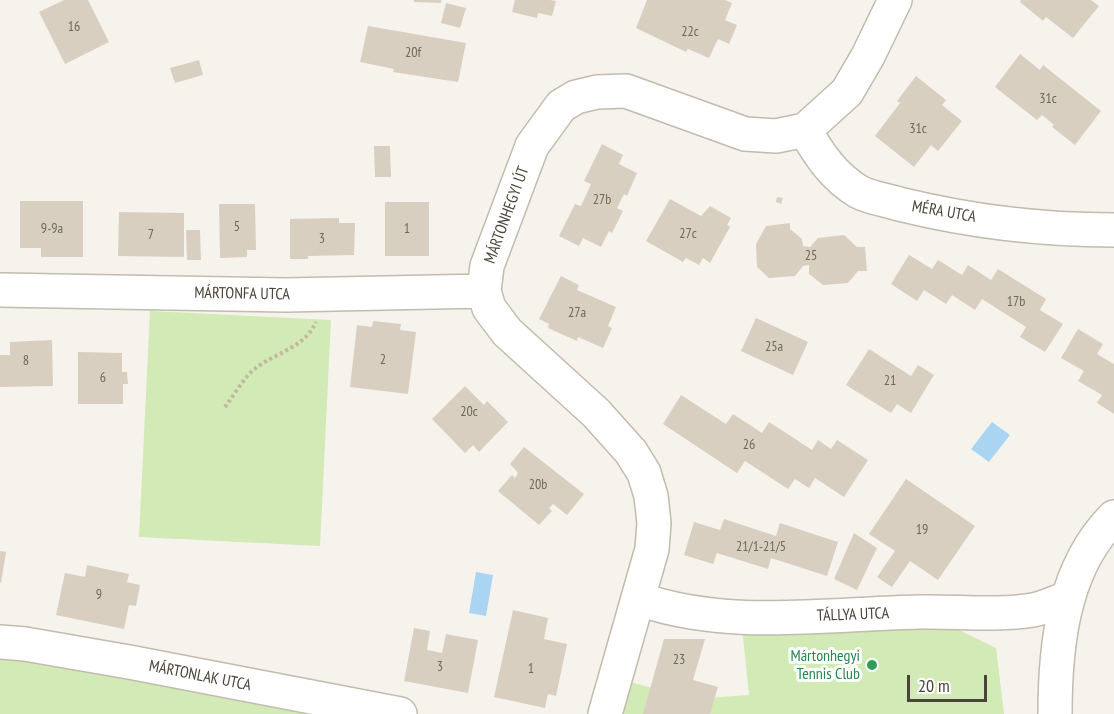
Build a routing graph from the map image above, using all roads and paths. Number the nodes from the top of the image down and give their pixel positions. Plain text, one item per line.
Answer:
1 (895, 0) edge
2 (805, 130) junction
3 (1114, 230) edge
4 (0, 290) edge
5 (484, 291) junction
6 (328, 294) junction
7 (225, 407) dead end
8 (1114, 517) edge
9 (1068, 598) junction
10 (639, 599) junction
11 (0, 642) edge
12 (400, 714) edge
13 (605, 714) edge
14 (1055, 714) edge

1 - 2 street
2 - 3 street, MÉRA UTCA
2 - 5 street, MÁRTONHEGYI ÚT
4 - 6 street, MÁRTONFA UTCA
5 - 6 street, MÁRTONFA UTCA
5 - 10 street
6 - 7 path
8 - 9 street
9 - 10 street, TÁLLYA UTCA
9 - 14 street
10 - 13 street
11 - 12 street, MÁRTONLAK UTCA

